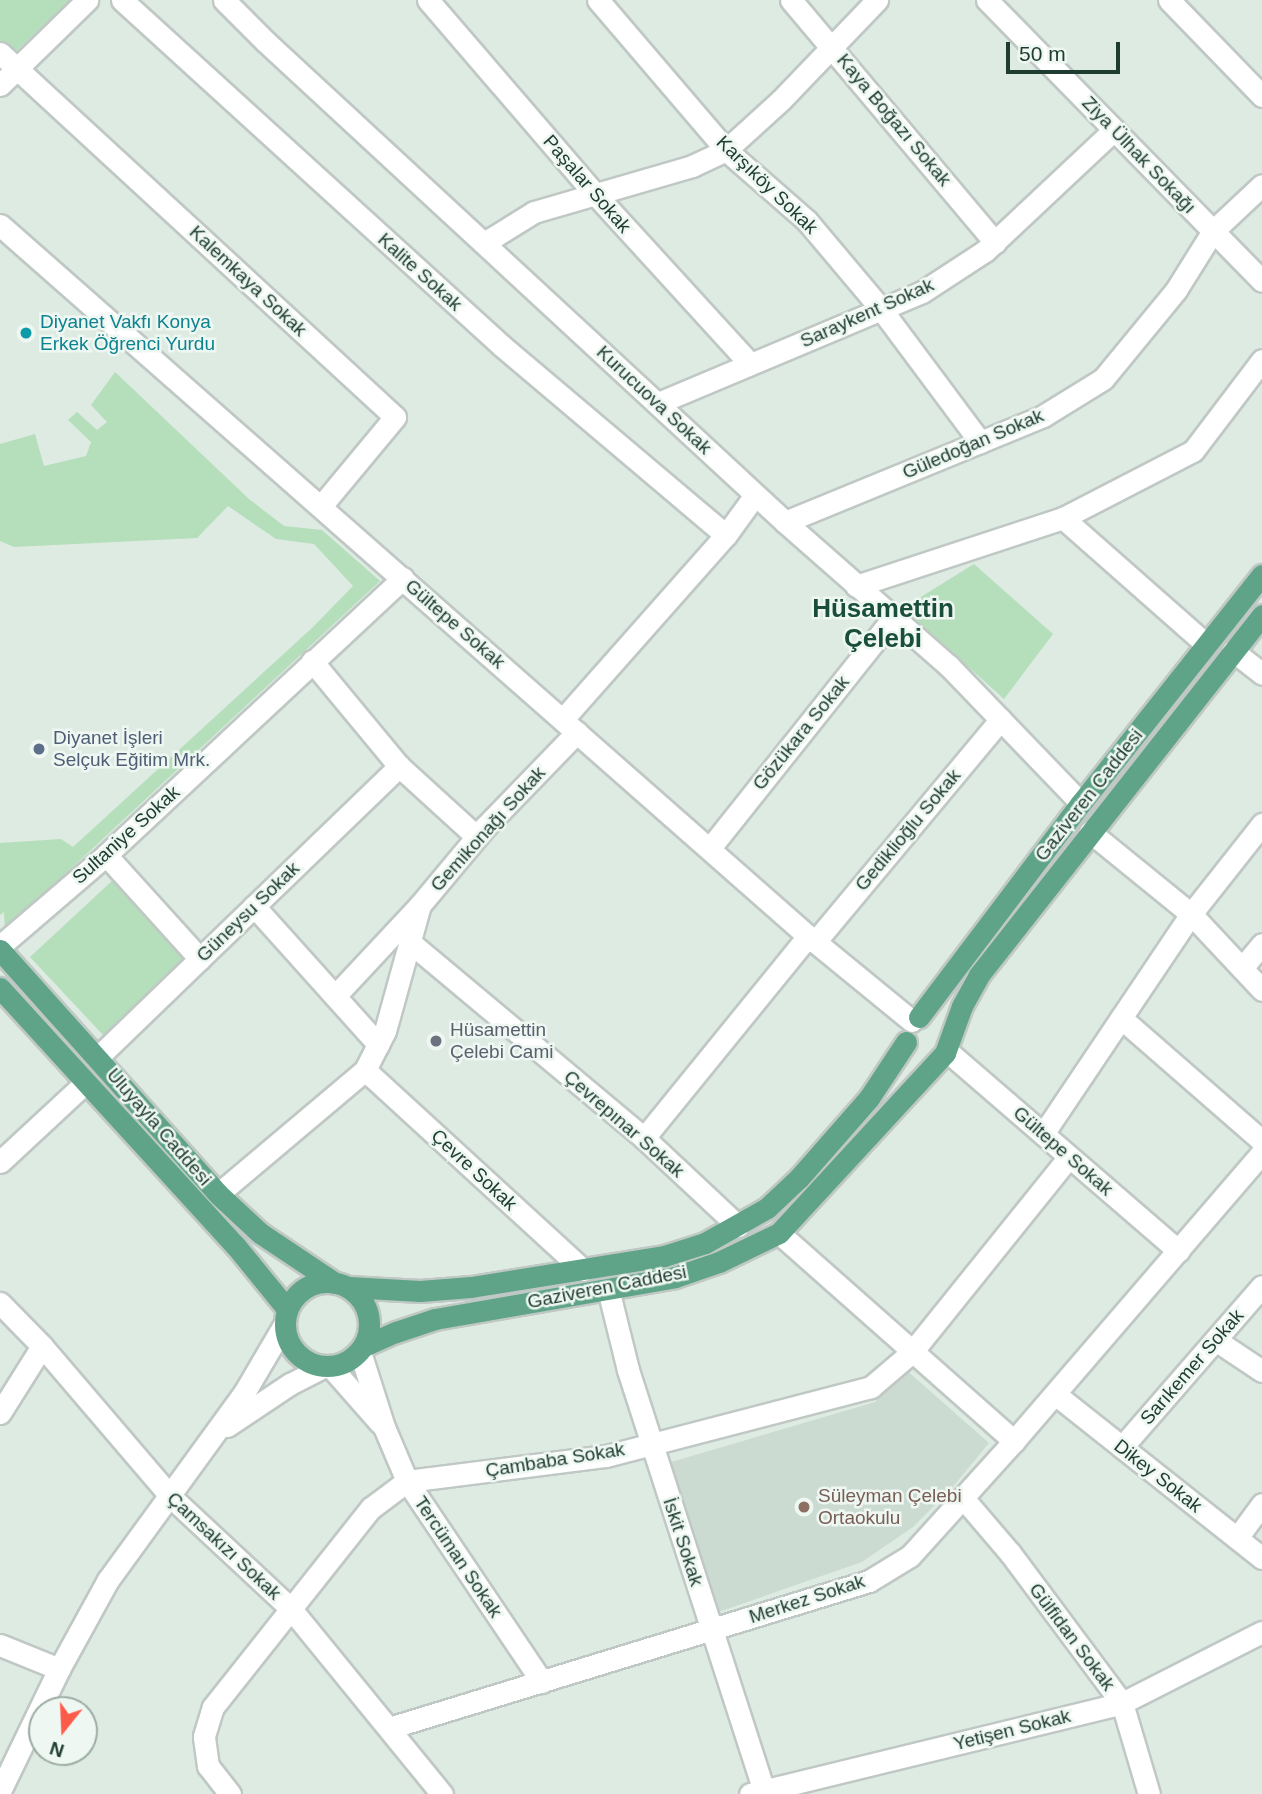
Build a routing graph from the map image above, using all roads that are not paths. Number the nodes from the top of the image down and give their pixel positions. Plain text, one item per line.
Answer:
1 (87, 0) edge
2 (122, 0) edge
3 (224, 0) edge
4 (428, 0) edge
5 (598, 0) edge
6 (791, 0) edge
7 (877, 0) edge
8 (987, 0) edge
9 (1169, 0) edge
10 (832, 47) junction
11 (0, 53) edge
12 (16, 68) junction
13 (0, 85) edge
14 (1262, 96) edge
15 (1114, 130) junction
16 (726, 150) junction
17 (1262, 185) edge
18 (595, 194) junction
19 (0, 225) edge
20 (1213, 231) junction
21 (995, 242) junction
22 (484, 243) junction
23 (1262, 281) edge
24 (881, 309) junction
25 (1262, 360) edge
26 (750, 364) junction
27 (658, 403) junction
28 (981, 442) junction
29 (755, 495) junction
30 (321, 506) junction
31 (1063, 518) junction
32 (785, 522) junction
33 (726, 536) junction
34 (1262, 575) edge
35 (403, 578) junction
36 (856, 586) junction
37 (1262, 615) edge
38 (893, 618) junction
39 (1206, 644) junction
40 (1233, 651) junction
41 (312, 661) junction
42 (1262, 674) edge
43 (1001, 719) junction
44 (570, 725) junction
45 (399, 766) junction
46 (1081, 803) junction
47 (1262, 824) edge
48 (1090, 832) junction
49 (477, 837) junction
50 (710, 848) junction
51 (106, 855) junction
52 (420, 905) junction
53 (254, 906) junction
54 (1191, 914) junction
55 (812, 939) junction
56 (412, 944) junction
57 (1262, 944) edge
58 (0, 948) edge
59 (200, 959) junction
60 (1242, 968) junction
61 (0, 988) edge
62 (1262, 990) edge
63 (335, 996) junction
64 (1121, 1018) junction
65 (915, 1019) junction
66 (905, 1042) junction
67 (379, 1044) junction
68 (946, 1049) junction
69 (98, 1057) junction
70 (365, 1070) junction
71 (86, 1082) junction
72 (1043, 1134) junction
73 (644, 1138) junction
74 (1262, 1141) edge
75 (1262, 1153) edge
76 (1069, 1157) junction
77 (0, 1162) edge
78 (218, 1194) junction
79 (738, 1226) junction
80 (779, 1233) junction
81 (1179, 1251) junction
82 (583, 1270) junction
83 (342, 1285) junction
84 (1262, 1286) edge
85 (608, 1289) junction
86 (0, 1303) edge
87 (286, 1316) junction
88 (1217, 1341) junction
89 (43, 1346) junction
90 (362, 1349) junction
91 (912, 1352) junction
92 (327, 1366) junction
93 (1262, 1371) edge
94 (1055, 1394) junction
95 (0, 1413) edge
96 (384, 1427) junction
97 (217, 1433) junction
98 (1014, 1441) junction
99 (651, 1444) junction
100 (1122, 1447) junction
101 (407, 1481) junction
102 (170, 1496) junction
103 (963, 1498) junction
104 (1262, 1504) edge
105 (1237, 1538) junction
106 (1262, 1558) edge
107 (291, 1609) junction
108 (711, 1630) junction
109 (1262, 1632) edge
110 (0, 1645) edge
111 (59, 1669) junction
112 (542, 1682) junction
113 (1122, 1703) junction
114 (389, 1728) junction
115 (25, 1741) junction
116 (0, 1791) edge
117 (760, 1793) edge
118 (17, 1794) edge
119 (230, 1794) edge
120 (442, 1794) edge
121 (1149, 1794) edge

1 - 12 street
2 - 33 street, Kalite Sokak
3 - 22 street, Kurucuova Sokak
4 - 18 street, Paşalar Sokak
5 - 16 street, Karşıköy Sokak
6 - 10 street, Kaya Boğazı Sokak
7 - 10 street
8 - 15 street, Ziya Ülhak Sokağı
9 - 14 street
10 - 16 street
10 - 21 street, Kaya Boğazı Sokak
11 - 12 street
12 - 13 street
12 - 30 street, Kalemkaya Sokak
15 - 20 street, Ziya Ülhak Sokağı
15 - 21 street, Saraykent Sokak
16 - 18 street
16 - 24 street, Karşıköy Sokak
17 - 20 street, Güledoğan Sokak
18 - 22 street
18 - 26 street, Paşalar Sokak
19 - 30 street, Gültepe Sokak
20 - 23 street, Ziya Ülhak Sokağı
20 - 28 street, Güledoğan Sokak
21 - 24 street, Saraykent Sokak
22 - 27 street, Kurucuova Sokak
24 - 26 street, Saraykent Sokak
24 - 28 street, Karşıköy Sokak
25 - 31 street
26 - 27 street, Saraykent Sokak
27 - 29 street, Kurucuova Sokak
28 - 32 street, Güledoğan Sokak
29 - 32 street, Kurucuova Sokak
29 - 33 street, Gemikonağı Sokak
30 - 35 street, Gültepe Sokak
31 - 36 street
31 - 39 street
32 - 36 street, Kurucuova Sokak
33 - 44 street, Gemikonağı Sokak
34 - 39 main road, Gaziveren Caddesi
35 - 41 street, Sultaniye Sokak
35 - 44 street, Gültepe Sokak
36 - 38 street, Kurucuova Sokak
37 - 40 main road, Gaziveren Caddesi
38 - 43 street, Kurucuova Sokak
38 - 50 street, Gözükara Sokak
39 - 46 main road, Gaziveren Caddesi
40 - 42 street
40 - 48 main road, Gaziveren Caddesi
41 - 45 street
41 - 51 street, Sultaniye Sokak
43 - 46 street, Kurucuova Sokak
43 - 55 street, Gediklioğlu Sokak
44 - 49 street, Gemikonağı Sokak
44 - 50 street, Gültepe Sokak
45 - 49 street
45 - 53 street, Güneysu Sokak
46 - 65 main road, Gaziveren Caddesi
47 - 54 street
48 - 54 street
48 - 68 main road, Gaziveren Caddesi
49 - 52 street, Gemikonağı Sokak
50 - 55 street, Gültepe Sokak
51 - 58 street, Sultaniye Sokak
51 - 59 street
52 - 56 street, Gemikonağı Sokak
52 - 63 street
53 - 59 street, Güneysu Sokak
53 - 63 street
54 - 60 street
54 - 64 street
55 - 65 street, Gültepe Sokak
55 - 73 street, Gediklioğlu Sokak
56 - 67 street, Gemikonağı Sokak
56 - 73 street, Çevrepınar Sokak
57 - 60 street
58 - 69 main road, Uluyayla Caddesi
59 - 69 street, Güneysu Sokak
60 - 62 street
61 - 71 main road, Uluyayla Caddesi
63 - 67 street
64 - 72 street
64 - 74 street
65 - 66 main road
65 - 68 main road
66 - 68 main road
66 - 79 main road, Gaziveren Caddesi
67 - 70 street, Gemikonağı Sokak
68 - 72 street, Gültepe Sokak
68 - 80 main road, Gaziveren Caddesi
69 - 78 main road, Uluyayla Caddesi
70 - 78 street, Gemikonağı Sokak
70 - 82 street, Çevre Sokak
71 - 77 street
71 - 87 main road, Uluyayla Caddesi
72 - 76 street, Gültepe Sokak
73 - 79 street, Çevrepınar Sokak
75 - 81 street, Merkez Sokak
76 - 81 street, Gültepe Sokak
76 - 91 street, Çambaba Sokak
78 - 83 main road, Uluyayla Caddesi
79 - 82 main road, Gaziveren Caddesi
80 - 85 main road, Gaziveren Caddesi
80 - 91 street
81 - 94 street, Merkez Sokak
82 - 83 main road, Gaziveren Caddesi
83 - 87 main road
83 - 90 main road
84 - 88 street, Sarıkemer Sokak
85 - 90 main road, Gaziveren Caddesi
85 - 99 street, İskit Sokak
86 - 89 street, Çamsakızı Sokak
87 - 92 main road
87 - 97 street
88 - 93 street
88 - 100 street, Sarıkemer Sokak
89 - 95 street
89 - 102 street, Çamsakızı Sokak
90 - 92 main road
90 - 96 street, Tercüman Sokak
91 - 98 street
91 - 99 street, Çambaba Sokak
92 - 96 street, Tercüman Sokak
92 - 97 street
94 - 98 street, Merkez Sokak
94 - 100 street, Dikey Sokak
96 - 101 street, Tercüman Sokak
97 - 102 street
98 - 103 street, Merkez Sokak
99 - 101 street, Çambaba Sokak
99 - 108 street, İskit Sokak
100 - 105 street, Dikey Sokak
101 - 107 street, Çambaba Sokak
101 - 112 street, Tercüman Sokak
102 - 107 street, Çamsakızı Sokak
102 - 111 street
103 - 108 street, Merkez Sokak
103 - 113 street, Gülfidan Sokak
104 - 105 street
105 - 106 street, Dikey Sokak
107 - 114 street, Çamsakızı Sokak
107 - 119 street, Çambaba Sokak
108 - 112 street, Merkez Sokak
108 - 117 street, İskit Sokak
109 - 113 street, Yetişen Sokak
110 - 111 street
111 - 115 street
112 - 114 street, Merkez Sokak
113 - 117 street, Yetişen Sokak
113 - 121 street, Gülfidan Sokak
114 - 120 street, Çamsakızı Sokak
115 - 116 street
115 - 118 street

